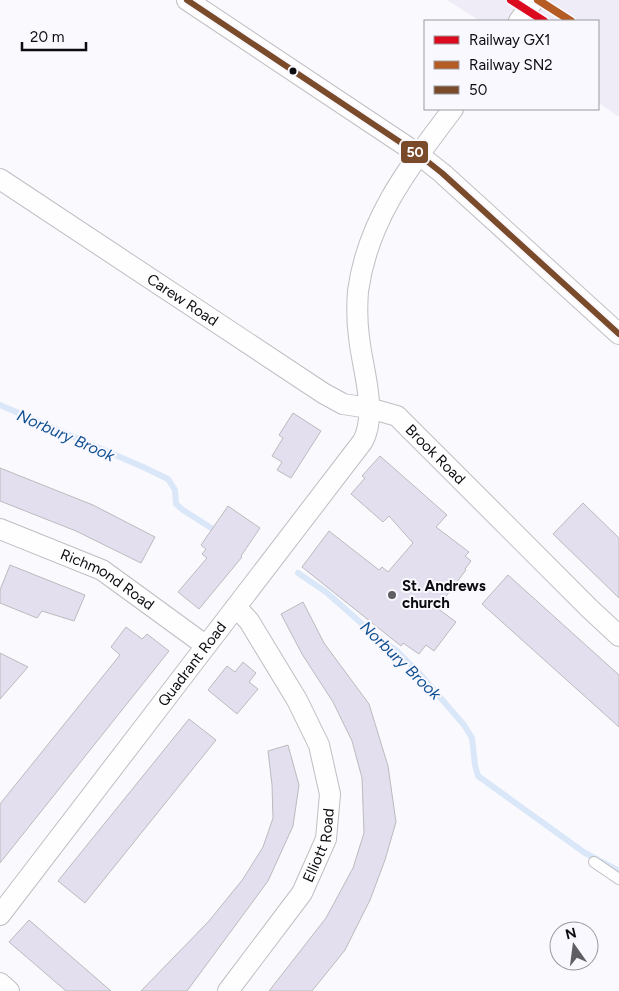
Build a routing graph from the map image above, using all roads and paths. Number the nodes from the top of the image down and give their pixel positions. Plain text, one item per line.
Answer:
1 (187, 0) edge
2 (534, 0) edge
3 (519, 20) edge
4 (452, 110) edge
5 (418, 154) junction
6 (0, 179) edge
7 (619, 334) edge
8 (369, 408) junction
9 (1, 534) edge
10 (236, 607) junction
11 (619, 636) edge
12 (205, 645) junction
13 (594, 862) dead end
14 (619, 880) edge
15 (0, 915) edge
16 (0, 984) edge
17 (9, 991) edge
18 (228, 991) edge

1 - 5 street
2 - 3 street
4 - 5 street
5 - 7 street
5 - 8 street
6 - 8 street, Carew Road
8 - 10 street, Quadrant Road
8 - 11 street, Brook Road
9 - 12 street, Richmond Road
10 - 12 street, Quadrant Road
10 - 18 street, Elliott Road
12 - 15 street, Quadrant Road
13 - 14 lane
16 - 17 street

